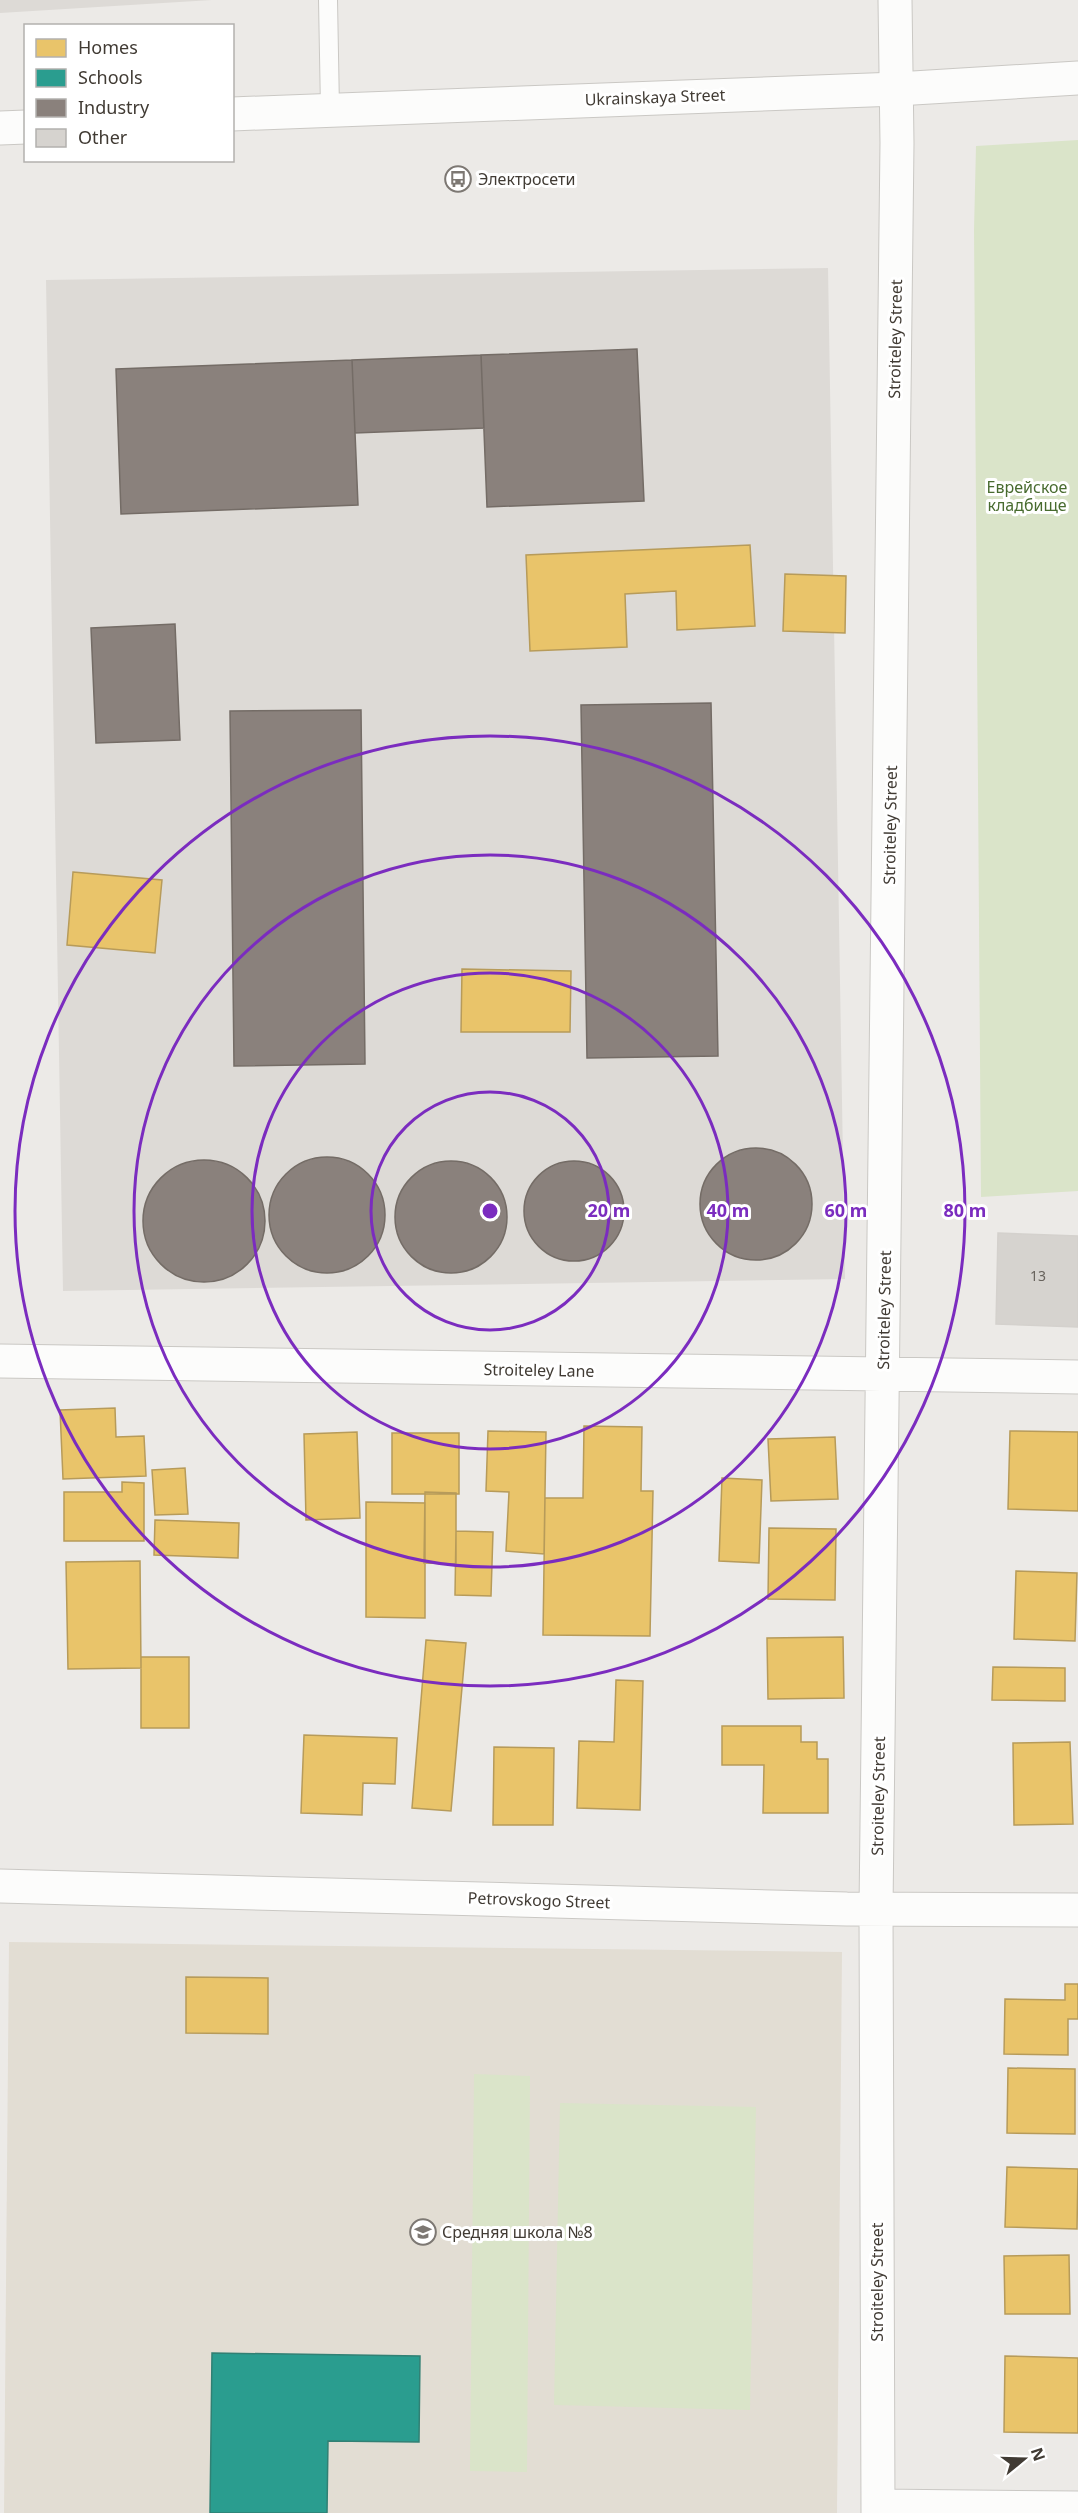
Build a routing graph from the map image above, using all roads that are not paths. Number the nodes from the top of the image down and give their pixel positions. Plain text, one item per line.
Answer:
1 (328, 0) edge
2 (895, 0) edge
3 (1078, 78) edge
4 (897, 88) junction
5 (330, 109) junction
6 (234, 114) edge
7 (24, 127) edge
8 (0, 128) edge
9 (0, 1361) edge
10 (884, 1375) junction
11 (1078, 1377) edge
12 (0, 1886) edge
13 (876, 1909) junction
14 (1078, 1910) edge
15 (1078, 2508) edge
16 (878, 2510) edge

1 - 5 lane
2 - 4 street, Stroiteley Street
3 - 4 street, Ukrainskaya Street
4 - 5 street, Ukrainskaya Street
4 - 10 street, Stroiteley Street
5 - 6 street, Ukrainskaya Street
7 - 8 street
9 - 10 street, Stroiteley Lane
10 - 11 street, Stroiteley Lane
10 - 13 street, Stroiteley Street
12 - 13 street, Petrovskogo Street
13 - 14 street, Petrovskogo Street
13 - 16 street, Stroiteley Street
15 - 16 street

